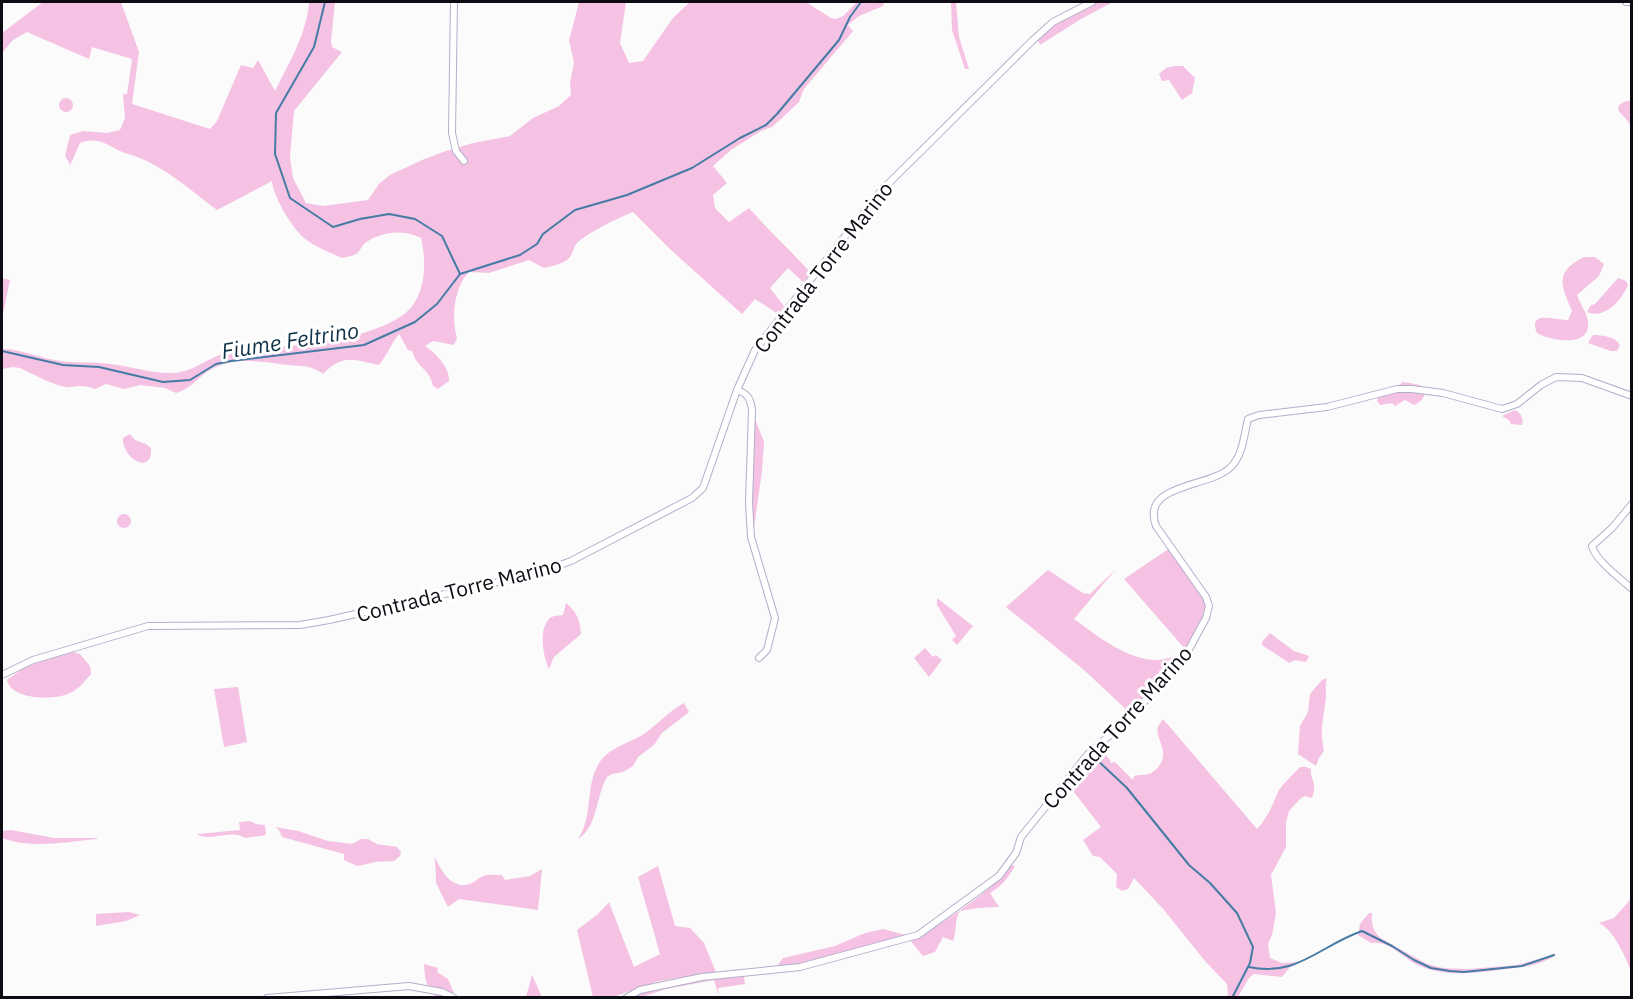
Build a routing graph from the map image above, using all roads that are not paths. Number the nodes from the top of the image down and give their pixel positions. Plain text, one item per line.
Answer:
1 (454, 2) edge
2 (1092, 2) edge
3 (1626, 2) edge
4 (1632, 3) edge
5 (464, 161) dead end
6 (737, 390) junction
7 (1632, 396) edge
8 (1632, 504) edge
9 (1632, 588) edge
10 (759, 658) dead end
11 (2, 675) edge
12 (267, 998) edge
13 (454, 998) edge
14 (626, 998) edge

1 - 5 street
2 - 6 street, Contrada Torre Marino
3 - 4 street
6 - 10 street
6 - 11 street, Contrada Torre Marino
7 - 14 street, Contrada Torre Marino
8 - 9 street
12 - 13 street

